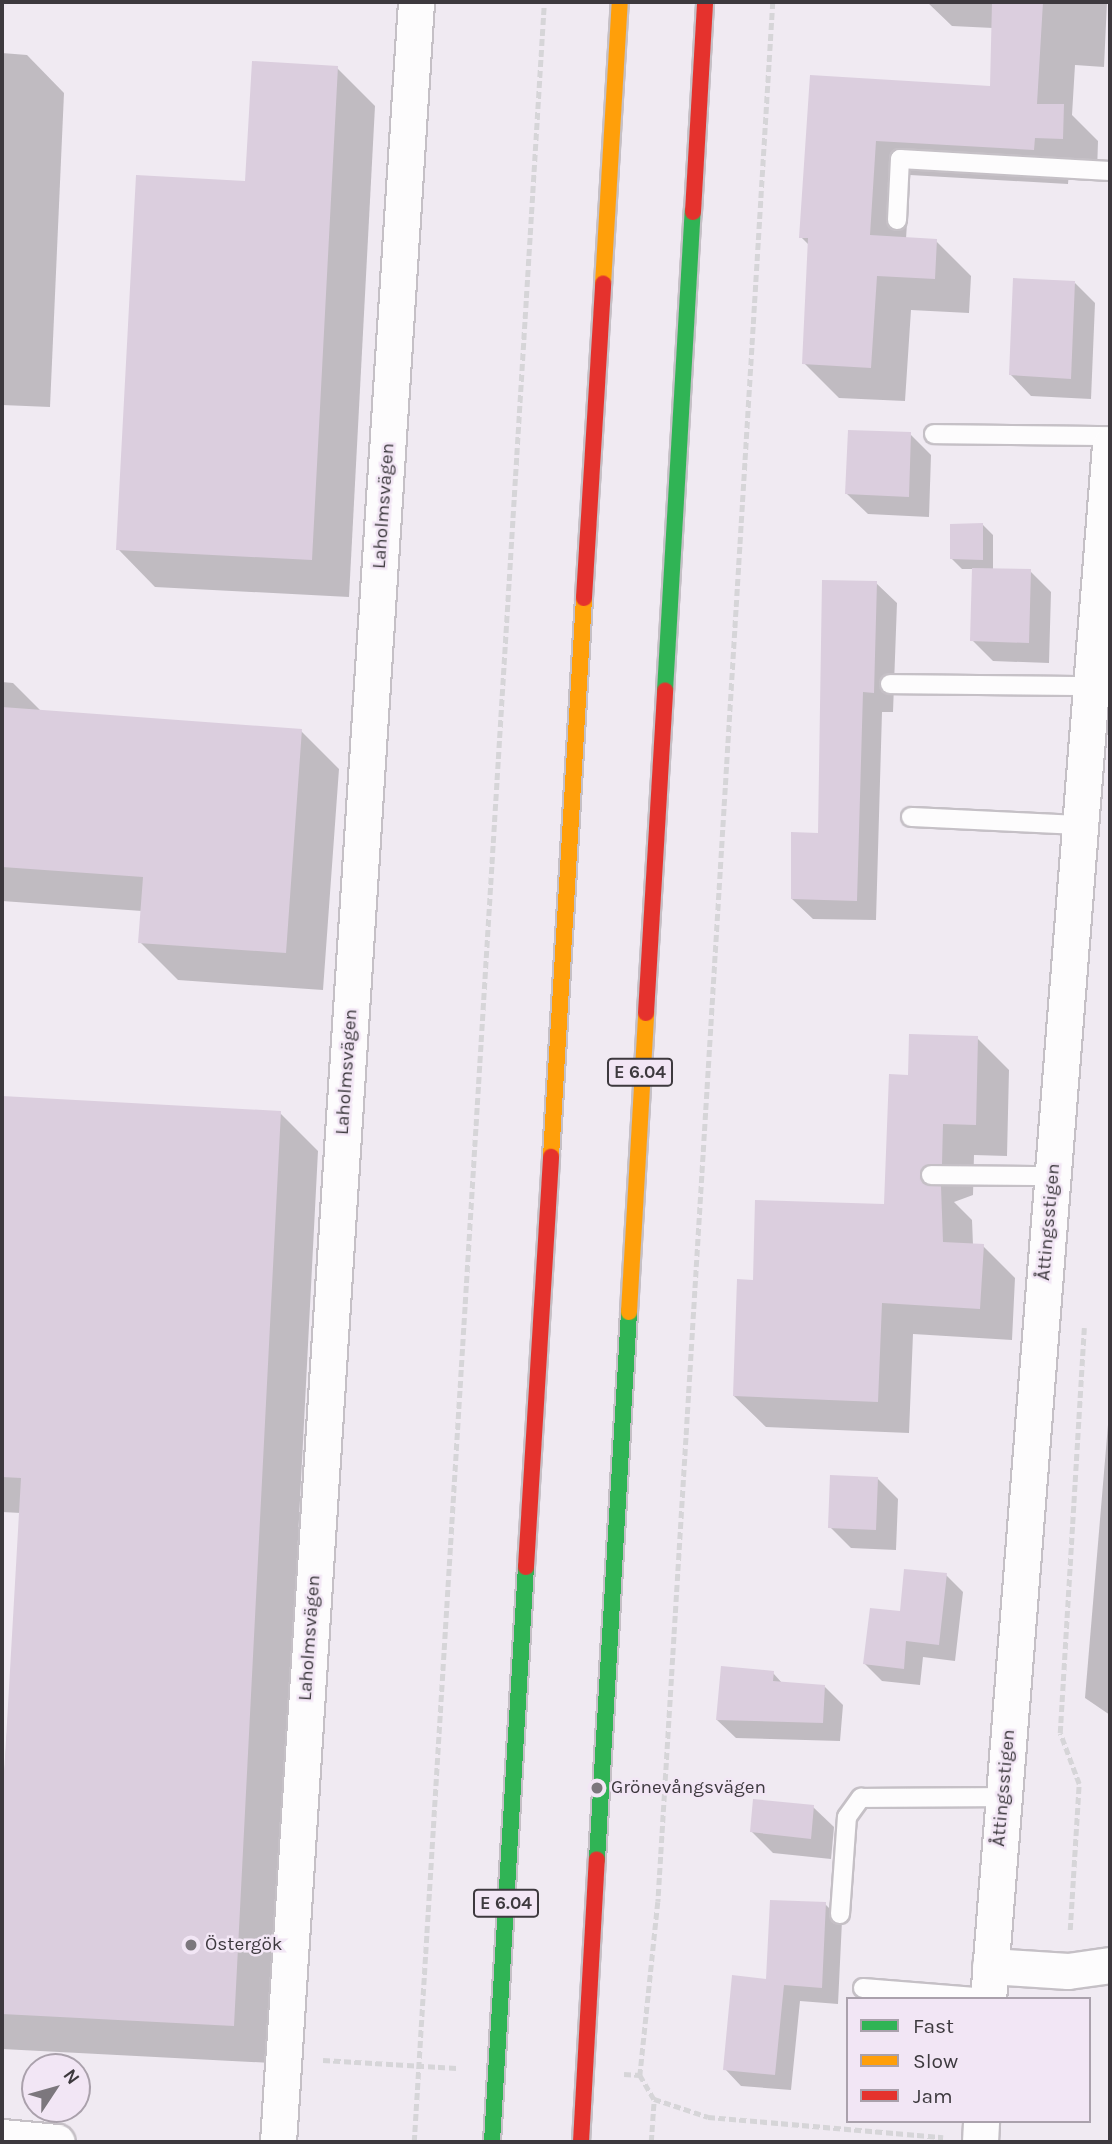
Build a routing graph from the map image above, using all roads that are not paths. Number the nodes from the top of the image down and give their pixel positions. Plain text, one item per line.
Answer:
1 (416, 2) edge
2 (620, 2) edge
3 (705, 2) edge
4 (1110, 171) edge
5 (897, 219) dead end
6 (934, 434) dead end
7 (1110, 436) edge
8 (1110, 446) edge
9 (890, 684) dead end
10 (1091, 686) junction
11 (911, 817) dead end
12 (1080, 825) junction
13 (931, 1175) dead end
14 (1053, 1176) junction
15 (1004, 1797) junction
16 (840, 1914) dead end
17 (1110, 1965) edge
18 (863, 1988) dead end
19 (989, 1988) edge
20 (2, 2137) edge
21 (57, 2142) edge
22 (278, 2142) edge
23 (492, 2142) edge
24 (581, 2142) edge

1 - 22 street, Laholmsvägen
2 - 23 highway, E 6.04
3 - 24 highway, E 6.04
4 - 5 lane
6 - 7 lane
8 - 10 street, Åttingsstigen
9 - 10 lane
10 - 12 street, Åttingsstigen
11 - 12 lane
12 - 14 street, Åttingsstigen
13 - 14 lane
14 - 15 street, Åttingsstigen
15 - 16 lane
15 - 19 street, Åttingsstigen
17 - 19 street
18 - 19 lane
20 - 21 street

